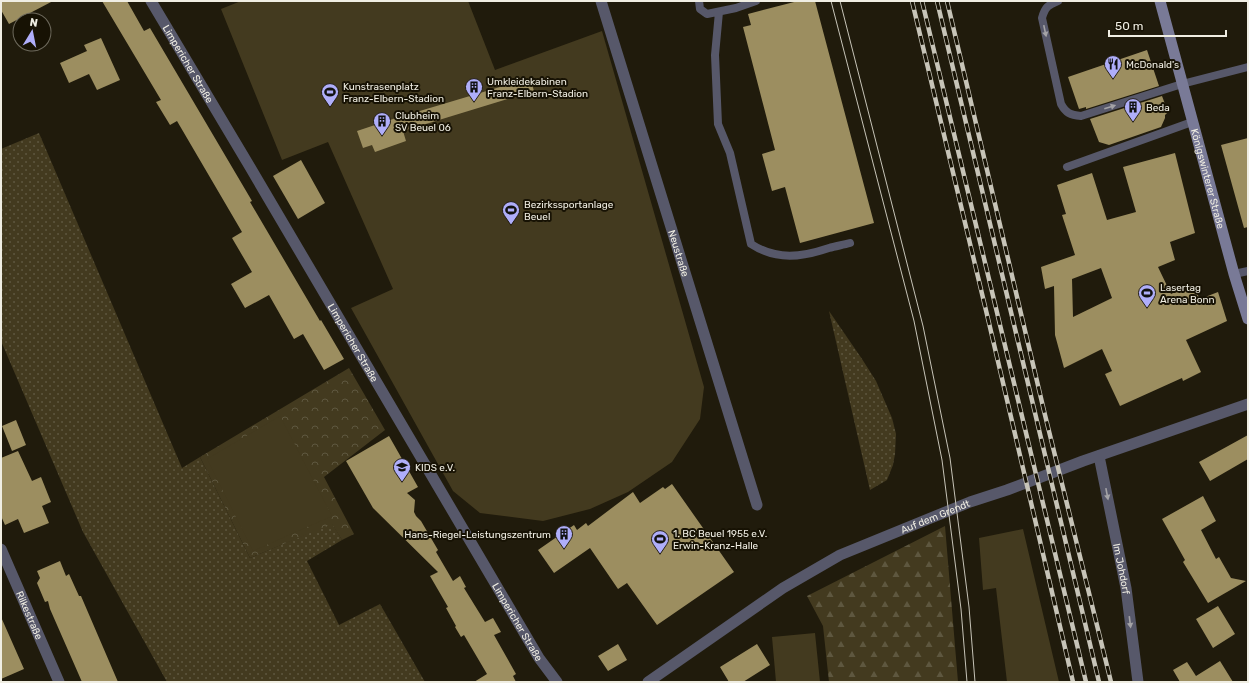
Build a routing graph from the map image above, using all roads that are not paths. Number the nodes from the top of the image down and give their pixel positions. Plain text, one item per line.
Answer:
1 (151, 1) edge
2 (601, 1) edge
3 (699, 1) edge
4 (756, 1) edge
5 (1058, 1) edge
6 (1160, 1) edge
7 (720, 12) junction
8 (1248, 67) edge
9 (1182, 84) junction
10 (1192, 122) junction
11 (1067, 167) dead end
12 (850, 243) dead end
13 (1248, 271) edge
14 (1234, 274) junction
15 (1248, 319) edge
16 (1248, 404) edge
17 (1099, 456) junction
18 (757, 505) dead end
19 (1, 549) edge
20 (59, 682) edge
21 (557, 682) edge
22 (648, 682) edge
23 (1138, 682) edge

1 - 21 street, Limpericher Straße
2 - 18 street, Neustraße
3 - 7 lane
4 - 7 lane
5 -> 9 lane
6 - 9 main road, Königswinterer Straße
7 - 12 lane
8 - 9 lane
9 - 10 main road, Königswinterer Straße
10 - 11 lane
10 - 14 main road, Königswinterer Straße
13 - 14 lane
14 - 15 main road, Königswinterer Straße
16 - 17 street, Auf dem Grendt
17 - 22 street, Auf dem Grendt
17 -> 23 street, Im Johdorf
19 - 20 street, Rilkestraße

